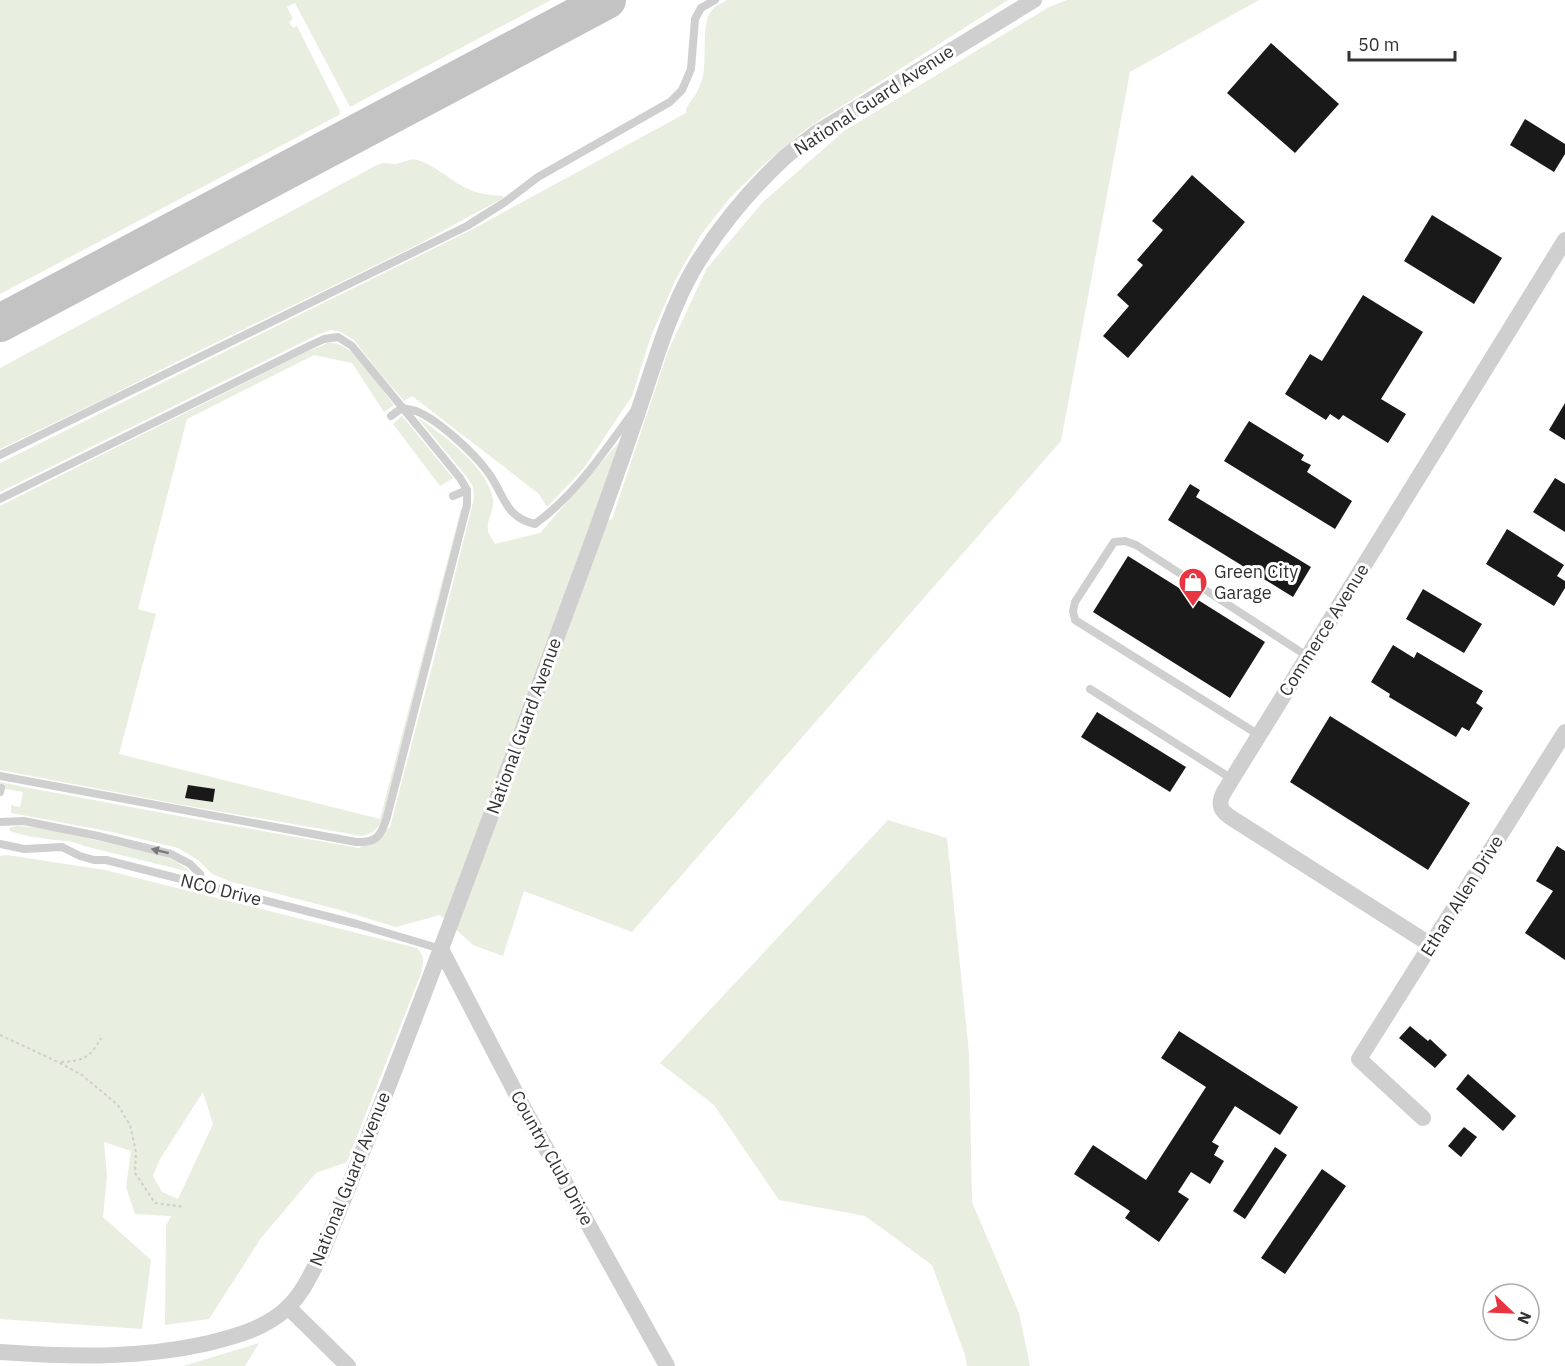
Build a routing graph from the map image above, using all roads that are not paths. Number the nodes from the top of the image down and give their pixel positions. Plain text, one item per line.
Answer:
1 (715, 0) edge
2 (1034, 0) edge
3 (1565, 240) edge
4 (642, 400) junction
5 (402, 408) junction
6 (391, 416) dead end
7 (0, 455) edge
8 (467, 490) junction
9 (453, 496) dead end
10 (0, 499) edge
11 (1307, 656) junction
12 (1090, 689) dead end
13 (1565, 732) edge
14 (1259, 735) junction
15 (0, 776) edge
16 (1232, 778) junction
17 (0, 822) edge
18 (0, 844) edge
19 (202, 885) junction
20 (1431, 945) junction
21 (441, 949) junction
22 (1423, 1118) dead end
23 (288, 1307) junction
24 (0, 1352) edge
25 (348, 1366) edge
26 (667, 1366) edge

1 - 7 lane
2 - 4 street, National Guard Avenue
3 - 11 street, Commerce Avenue
4 - 5 lane
4 - 21 street, National Guard Avenue
5 - 6 lane
5 - 8 lane
5 - 10 lane
8 - 9 lane
8 - 15 lane
11 - 14 street, Commerce Avenue
11 - 14 lane
12 - 16 lane
13 - 20 street, Ethan Allen Drive
14 - 16 street, Commerce Avenue
16 - 20 street, Commerce Avenue
19 -> 17 lane
18 - 19 lane, NCO Drive
19 - 21 lane, NCO Drive
20 - 22 street, Ethan Allen Drive
21 - 23 street, National Guard Avenue
21 - 26 street, Country Club Drive
23 - 24 street, National Guard Avenue
23 - 25 street

